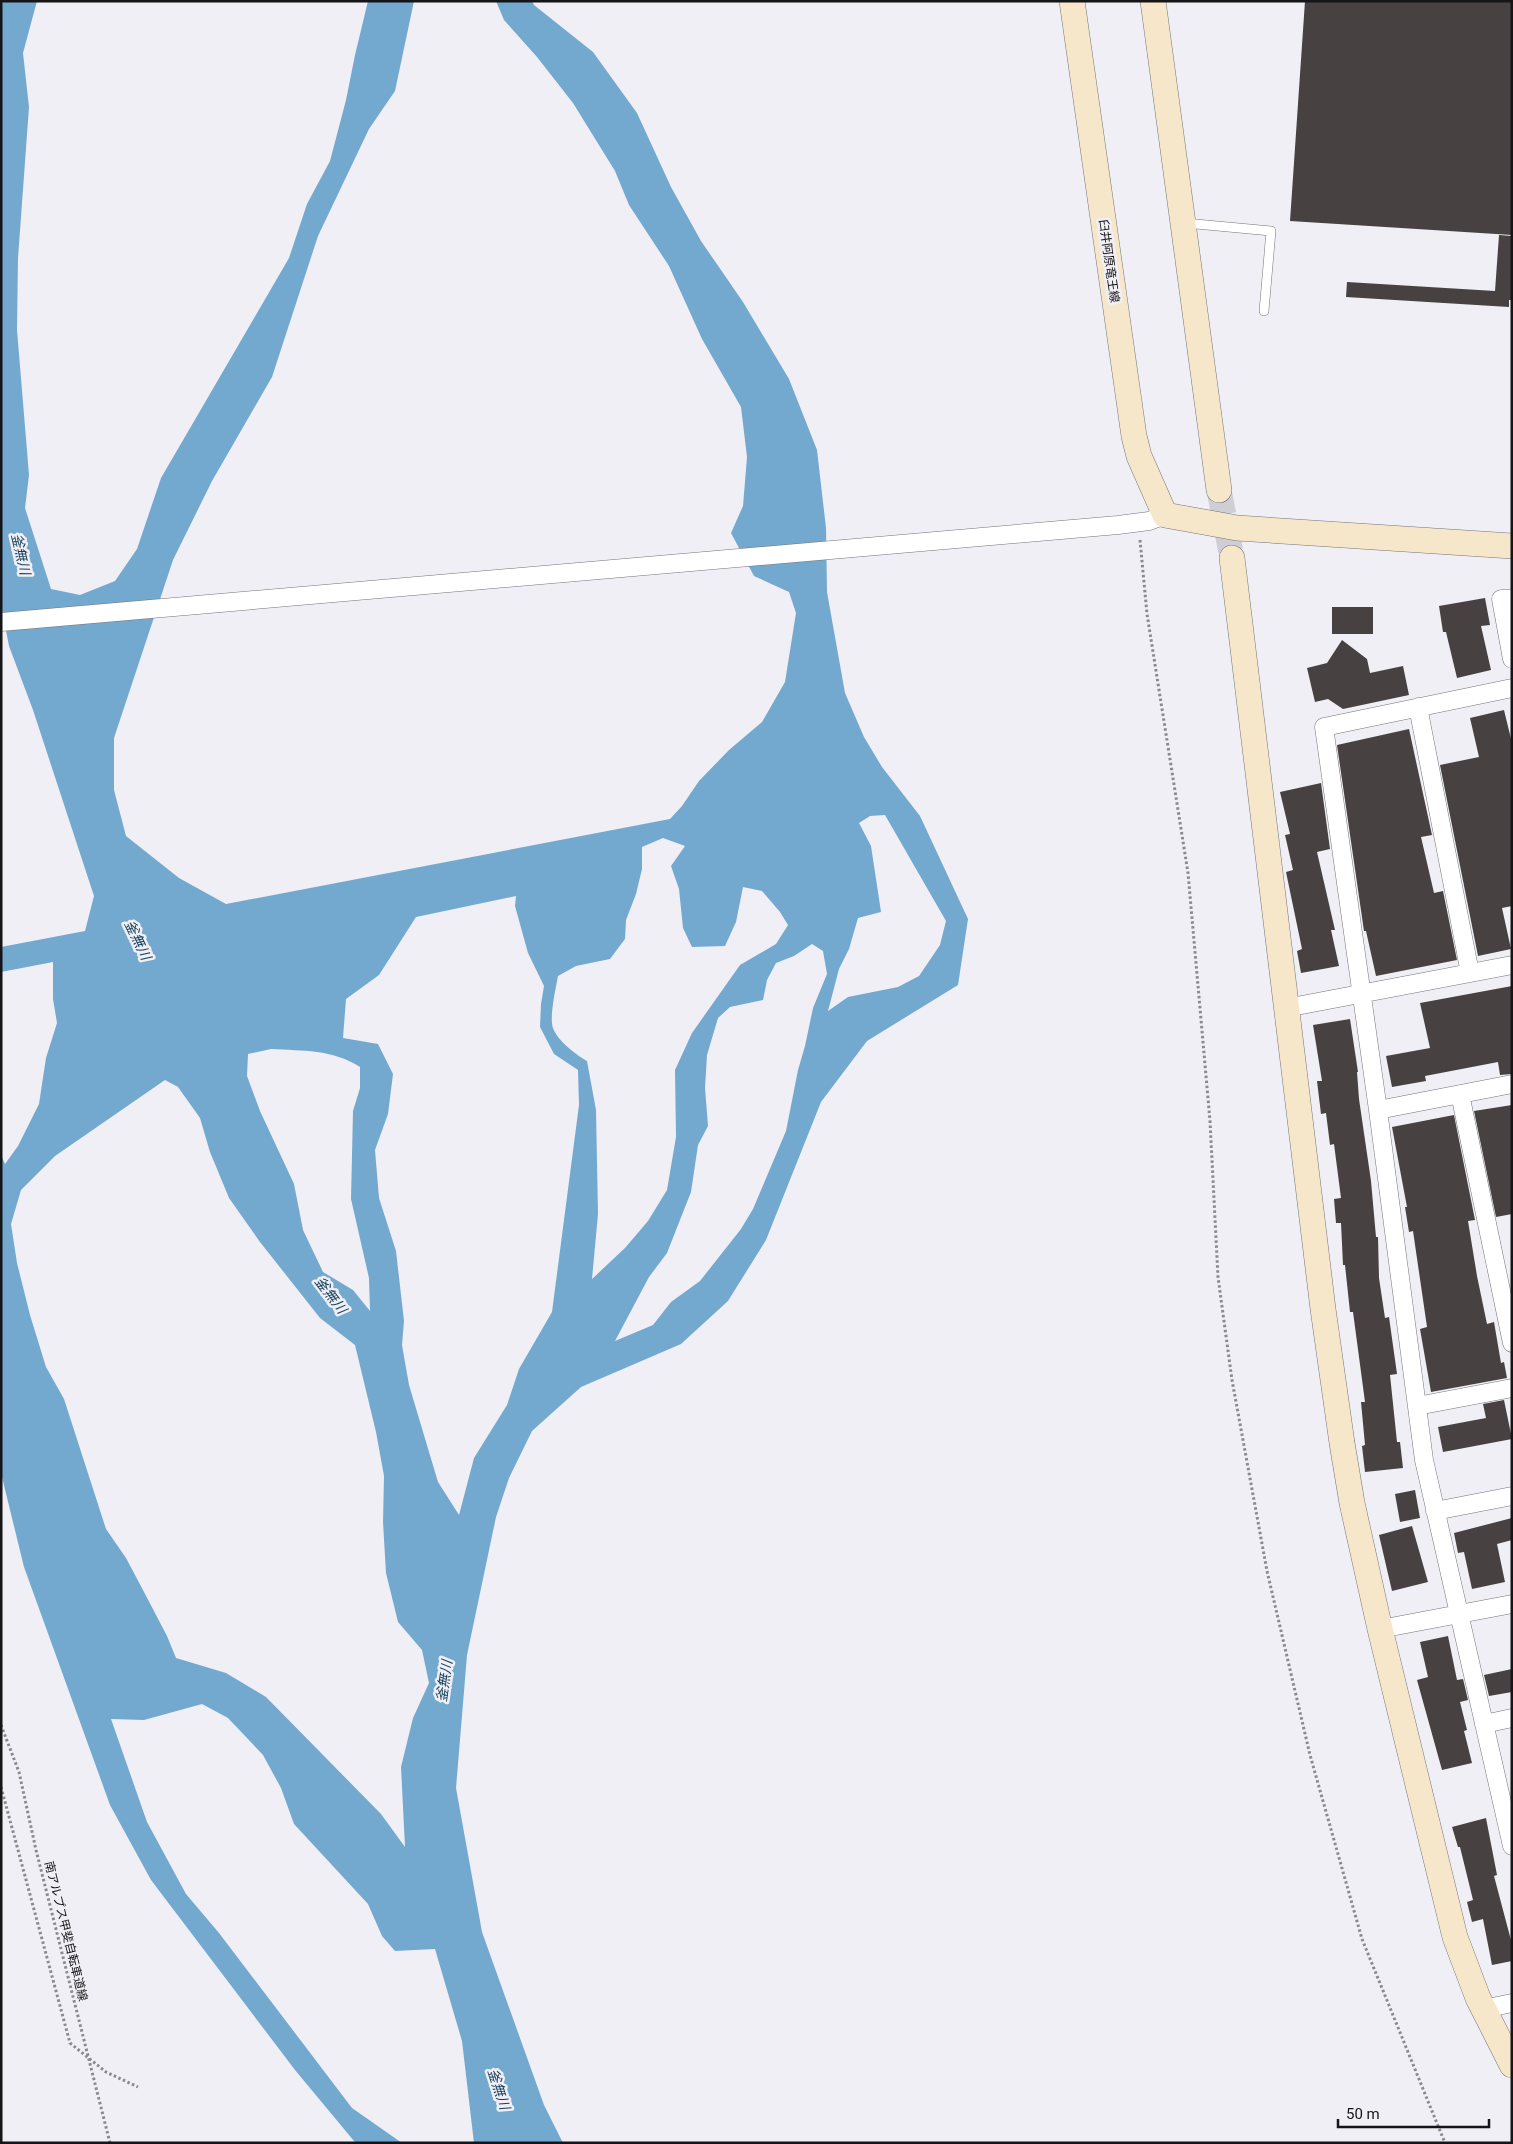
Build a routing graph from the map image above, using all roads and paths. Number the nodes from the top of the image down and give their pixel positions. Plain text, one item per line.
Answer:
1 (1072, 1) edge
2 (1153, 1) edge
3 (1182, 223) junction
4 (1264, 311) dead end
5 (1219, 490) tunnel mouth
6 (1165, 515) junction
7 (1139, 522) junction
8 (1512, 546) edge
9 (1232, 558) tunnel mouth
10 (1512, 599) edge
11 (1, 622) edge
12 (1512, 659) edge
13 (1512, 688) edge
14 (1418, 707) junction
15 (1512, 965) edge
16 (1470, 973) junction
17 (1360, 994) junction
18 (1286, 1008) junction
19 (1512, 1084) edge
20 (1460, 1094) junction
21 (1378, 1110) junction
22 (1512, 1343) edge
23 (1512, 1388) edge
24 (1417, 1406) junction
25 (1512, 1496) edge
26 (1435, 1511) junction
27 (1512, 1604) edge
28 (1459, 1614) junction
29 (1380, 1629) junction
30 (1512, 1718) edge
31 (1484, 1724) junction
32 (1, 1725) edge
33 (1, 1787) edge
34 (1509, 1826) edge
35 (1512, 1846) edge
36 (1512, 2003) edge
37 (1484, 2008) junction
38 (89, 2058) junction
39 (1512, 2065) edge
40 (138, 2087) dead end
41 (110, 2143) edge
42 (1444, 2143) edge

1 - 6 street, 臼井阿原竜王線
2 - 3 street
3 - 4 lane
3 - 5 street
6 - 7 street
6 - 8 street
7 - 11 street
7 - 42 path
9 - 18 street
10 - 12 street
13 - 14 street
14 - 16 street
14 - 17 street
15 - 16 street
16 - 17 street
17 - 18 street
17 - 21 street
18 - 29 street
19 - 20 street
20 - 21 street
20 - 22 street
21 - 24 street
23 - 24 street
24 - 26 street
25 - 26 street
26 - 28 street
27 - 28 street
28 - 29 street
28 - 31 street
29 - 37 street
30 - 31 street
31 - 34 street
32 - 38 path, 南アルプス甲斐自転車道線
33 - 38 path
34 - 35 street
36 - 37 street
37 - 39 street
38 - 40 path
38 - 41 path, 南アルプス甲斐自転車道線

